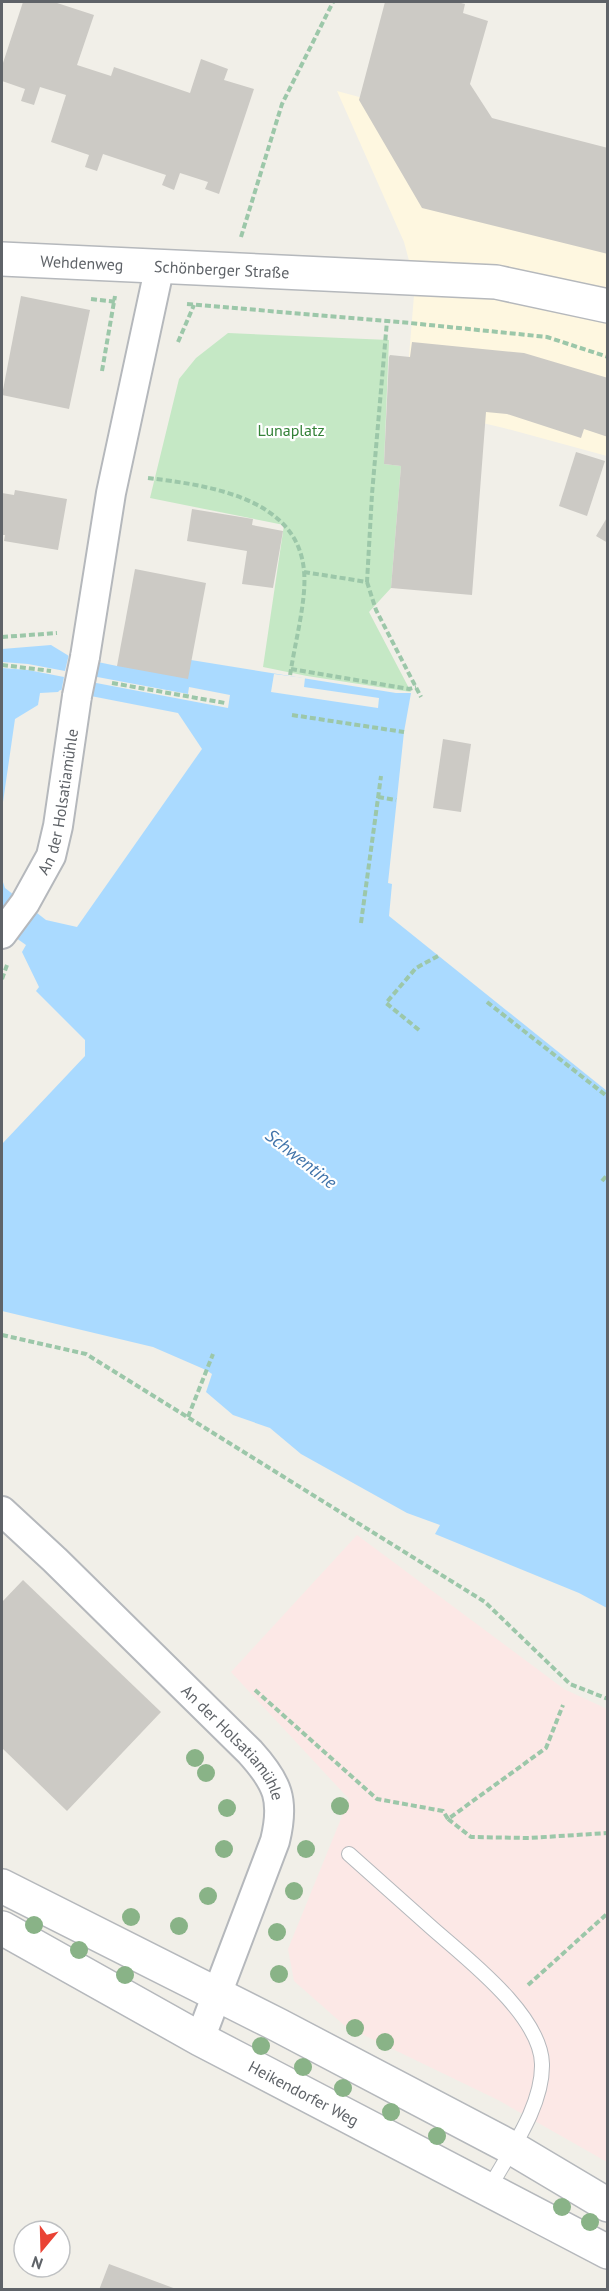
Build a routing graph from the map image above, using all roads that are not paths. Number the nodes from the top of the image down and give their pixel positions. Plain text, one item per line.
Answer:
1 (2, 259) edge
2 (160, 265) junction
3 (608, 306) edge
4 (85, 657) joint
5 (3, 932) edge
6 (2, 1512) edge
7 (349, 1854) dead end
8 (2, 1886) edge
9 (2, 1928) edge
10 (217, 1995) junction
11 (200, 2039) junction
12 (512, 2148) junction
13 (489, 2189) junction
14 (607, 2204) edge
15 (608, 2252) edge

1 - 2 street, Wehdenweg
2 - 3 street, Schönberger Straße
2 - 4 street, Schönberger Straße
4 - 5 street, An der Holsatiamühle, bridge
6 - 10 street, An der Holsatiamühle
7 - 12 lane
8 - 10 street
9 - 11 street, Heikendorfer Weg
10 - 11 street, An der Holsatiamühle
10 - 12 street
11 - 13 street, Heikendorfer Weg
12 - 13 lane
12 - 14 street
13 - 15 street, Heikendorfer Weg

